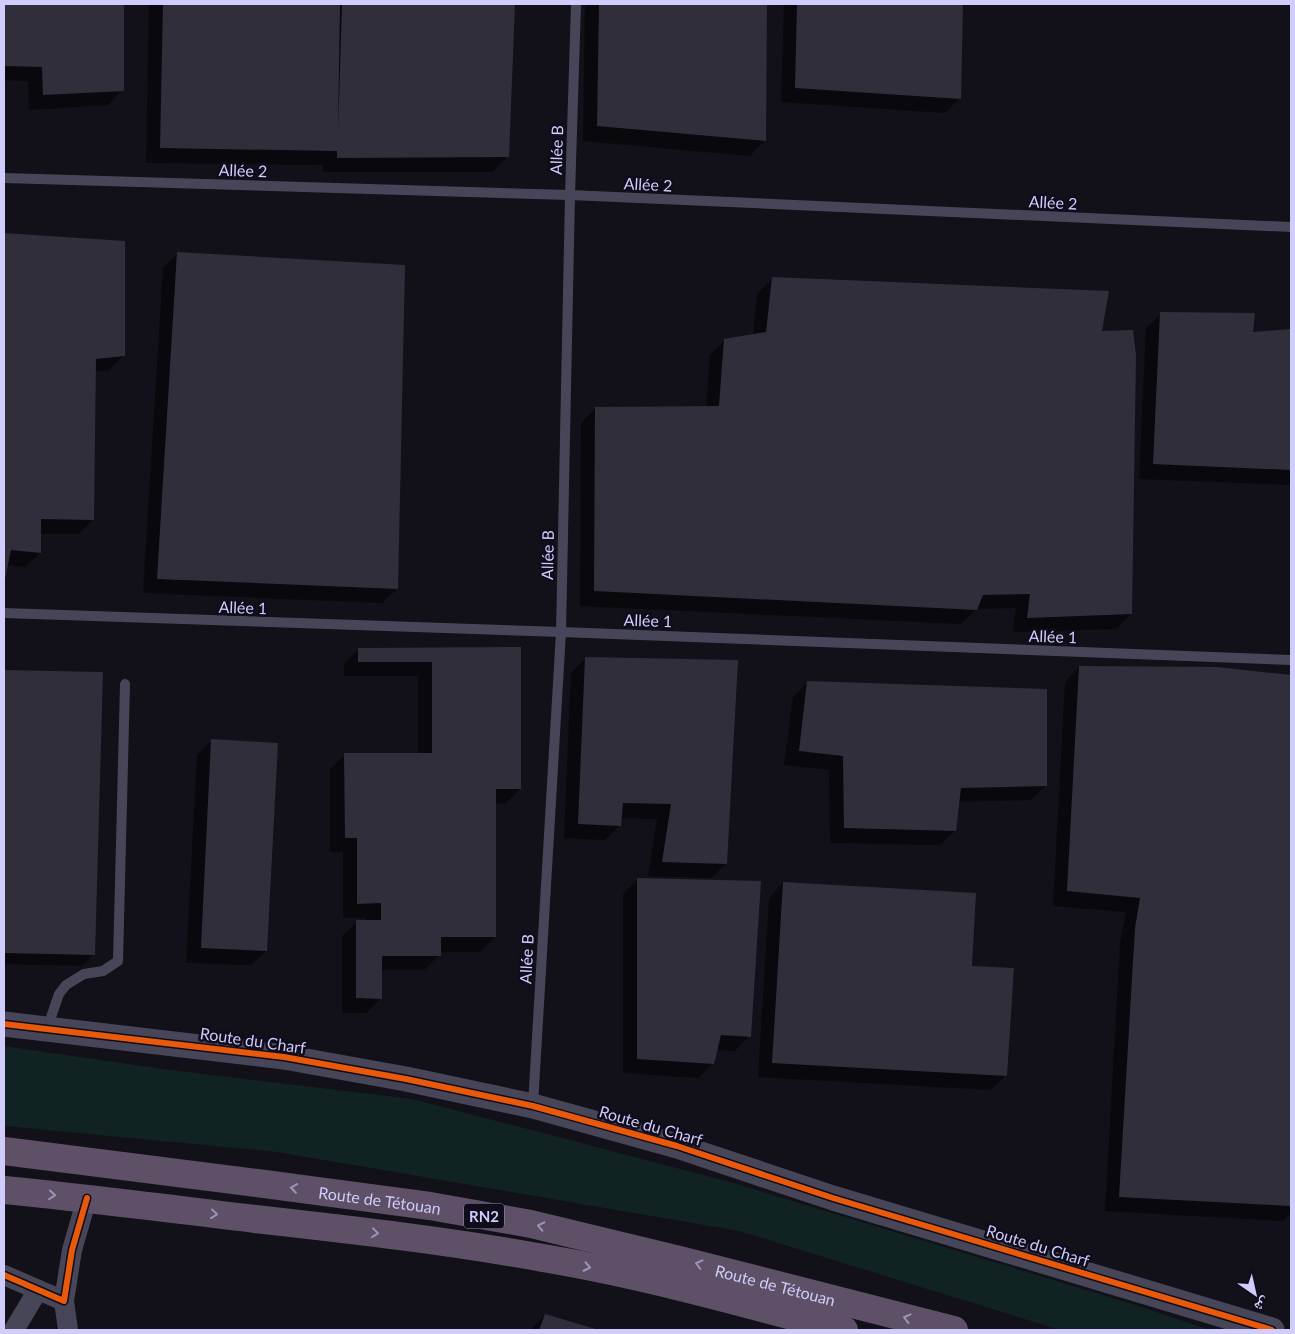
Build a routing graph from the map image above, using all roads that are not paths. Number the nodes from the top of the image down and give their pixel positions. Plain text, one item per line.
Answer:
1 (576, 4) edge
2 (4, 178) edge
3 (570, 195) junction
4 (1291, 227) edge
5 (4, 613) edge
6 (561, 632) junction
7 (1291, 660) edge
8 (124, 684) dead end
9 (4, 1024) edge
10 (47, 1029) junction
11 (533, 1106) junction
12 (4, 1151) edge
13 (4, 1190) edge
14 (87, 1198) junction
15 (4, 1275) edge
16 (38, 1290) junction
17 (64, 1301) junction
18 (14, 1330) edge
19 (68, 1330) edge
20 (844, 1330) edge
21 (954, 1330) edge
22 (1272, 1330) edge

1 - 3 lane, Allée B
2 - 3 lane, Allée 2
3 - 4 lane, Allée 2
3 - 6 lane, Allée B
5 - 6 lane, Allée 1
6 - 7 lane, Allée 1
6 - 11 lane, Allée B
8 - 10 lane
9 - 10 street, Route du Charf
10 - 11 street, Route du Charf
11 - 22 street, Route du Charf
21 -> 12 highway, Route de Tétouan / RN2
13 -> 14 highway, Route de Tétouan / RN2
14 - 17 street
14 -> 20 highway, Route de Tétouan / RN2
15 - 16 street
16 - 17 street
16 - 18 street
17 - 19 street

